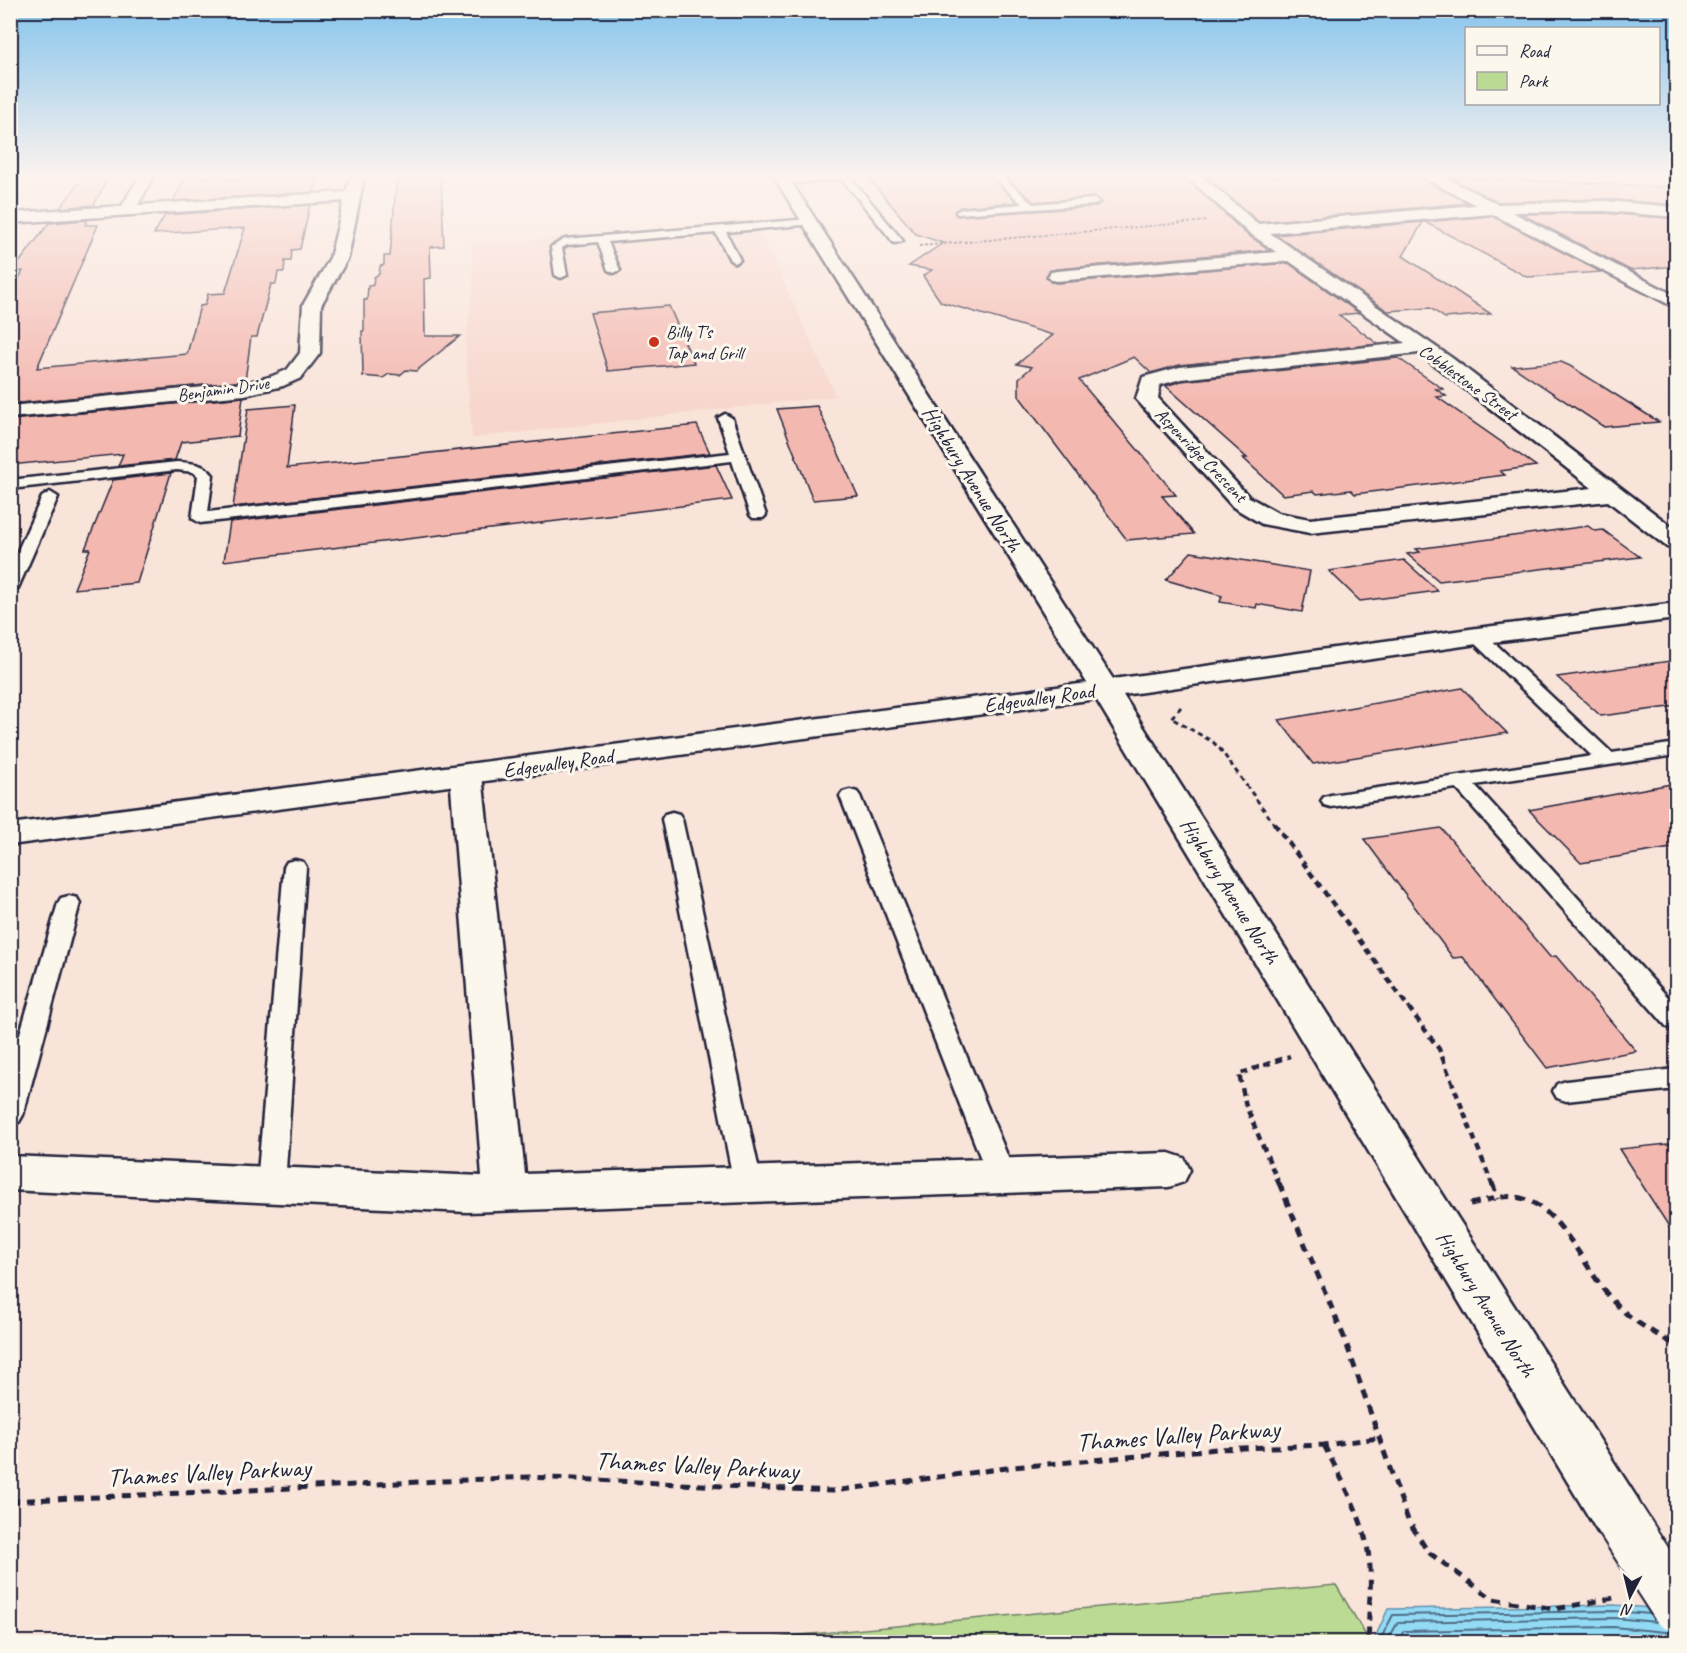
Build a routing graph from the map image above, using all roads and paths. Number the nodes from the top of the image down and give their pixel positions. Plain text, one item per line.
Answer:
1 (340, 254) edge
2 (557, 254) edge
3 (608, 254) edge
4 (732, 254) edge
5 (830, 254) edge
6 (1291, 254) edge
7 (1581, 254) edge
8 (1294, 256) junction
9 (735, 260) dead end
10 (614, 270) dead end
11 (561, 275) dead end
12 (1057, 276) dead end
13 (1677, 303) edge
14 (1422, 347) junction
15 (10, 411) edge
16 (725, 418) dead end
17 (738, 456) junction
18 (10, 484) edge
19 (1615, 493) junction
20 (50, 497) dead end
21 (758, 515) dead end
22 (1677, 542) edge
23 (10, 588) edge
24 (1677, 611) edge
25 (1477, 636) junction
26 (1105, 689) junction
27 (1172, 718) dead end
28 (1677, 749) edge
29 (1608, 760) junction
30 (466, 775) junction
31 (1461, 782) junction
32 (850, 796) dead end
33 (1331, 801) dead end
34 (672, 819) dead end
35 (10, 835) edge
36 (295, 867) dead end
37 (69, 903) dead end
38 (1677, 1021) edge
39 (1325, 1044) junction
40 (1677, 1079) edge
41 (1566, 1091) dead end
42 (10, 1115) edge
43 (1169, 1170) dead end
44 (10, 1173) edge
45 (1002, 1177) junction
46 (748, 1184) junction
47 (271, 1185) junction
48 (505, 1193) junction
49 (1498, 1199) junction
50 (1429, 1211) junction
51 (1677, 1345) edge
52 (1379, 1438) junction
53 (1324, 1444) junction
54 (10, 1501) edge
55 (1654, 1600) edge
56 (1369, 1642) edge

1 - 15 street, Benjamin Drive
2 - 11 lane
3 - 10 lane
4 - 9 lane
5 - 26 street, Highbury Avenue North
6 - 8 street, Cobblestone Street
7 - 13 street
8 - 12 street
8 - 14 street, Cobblestone Street
14 - 19 street, Cobblestone Street
14 - 19 street, Aspenridge Crescent
16 - 17 lane
17 - 18 lane
17 - 21 lane
19 - 22 street, Cobblestone Street
20 - 23 lane
24 - 25 street, Edgevalley Road
25 - 26 street, Edgevalley Road
25 - 29 lane
26 - 30 street, Edgevalley Road
26 - 39 street, Highbury Avenue North
27 - 49 path
28 - 29 lane
29 - 31 lane
30 - 35 street, Edgevalley Road
30 - 48 street
31 - 33 lane
31 - 38 lane
32 - 45 lane
34 - 46 lane
36 - 47 lane
37 - 42 lane
39 - 50 street, Highbury Avenue North
39 - 52 path
40 - 41 lane
43 - 45 street
44 - 47 street
45 - 46 street
46 - 48 street
47 - 48 street
49 - 50 path
49 - 51 path
50 - 55 street, Highbury Avenue North, bridge
52 - 53 path, Thames Valley Parkway
52 - 55 path
53 - 54 path, Thames Valley Parkway
53 - 56 path

